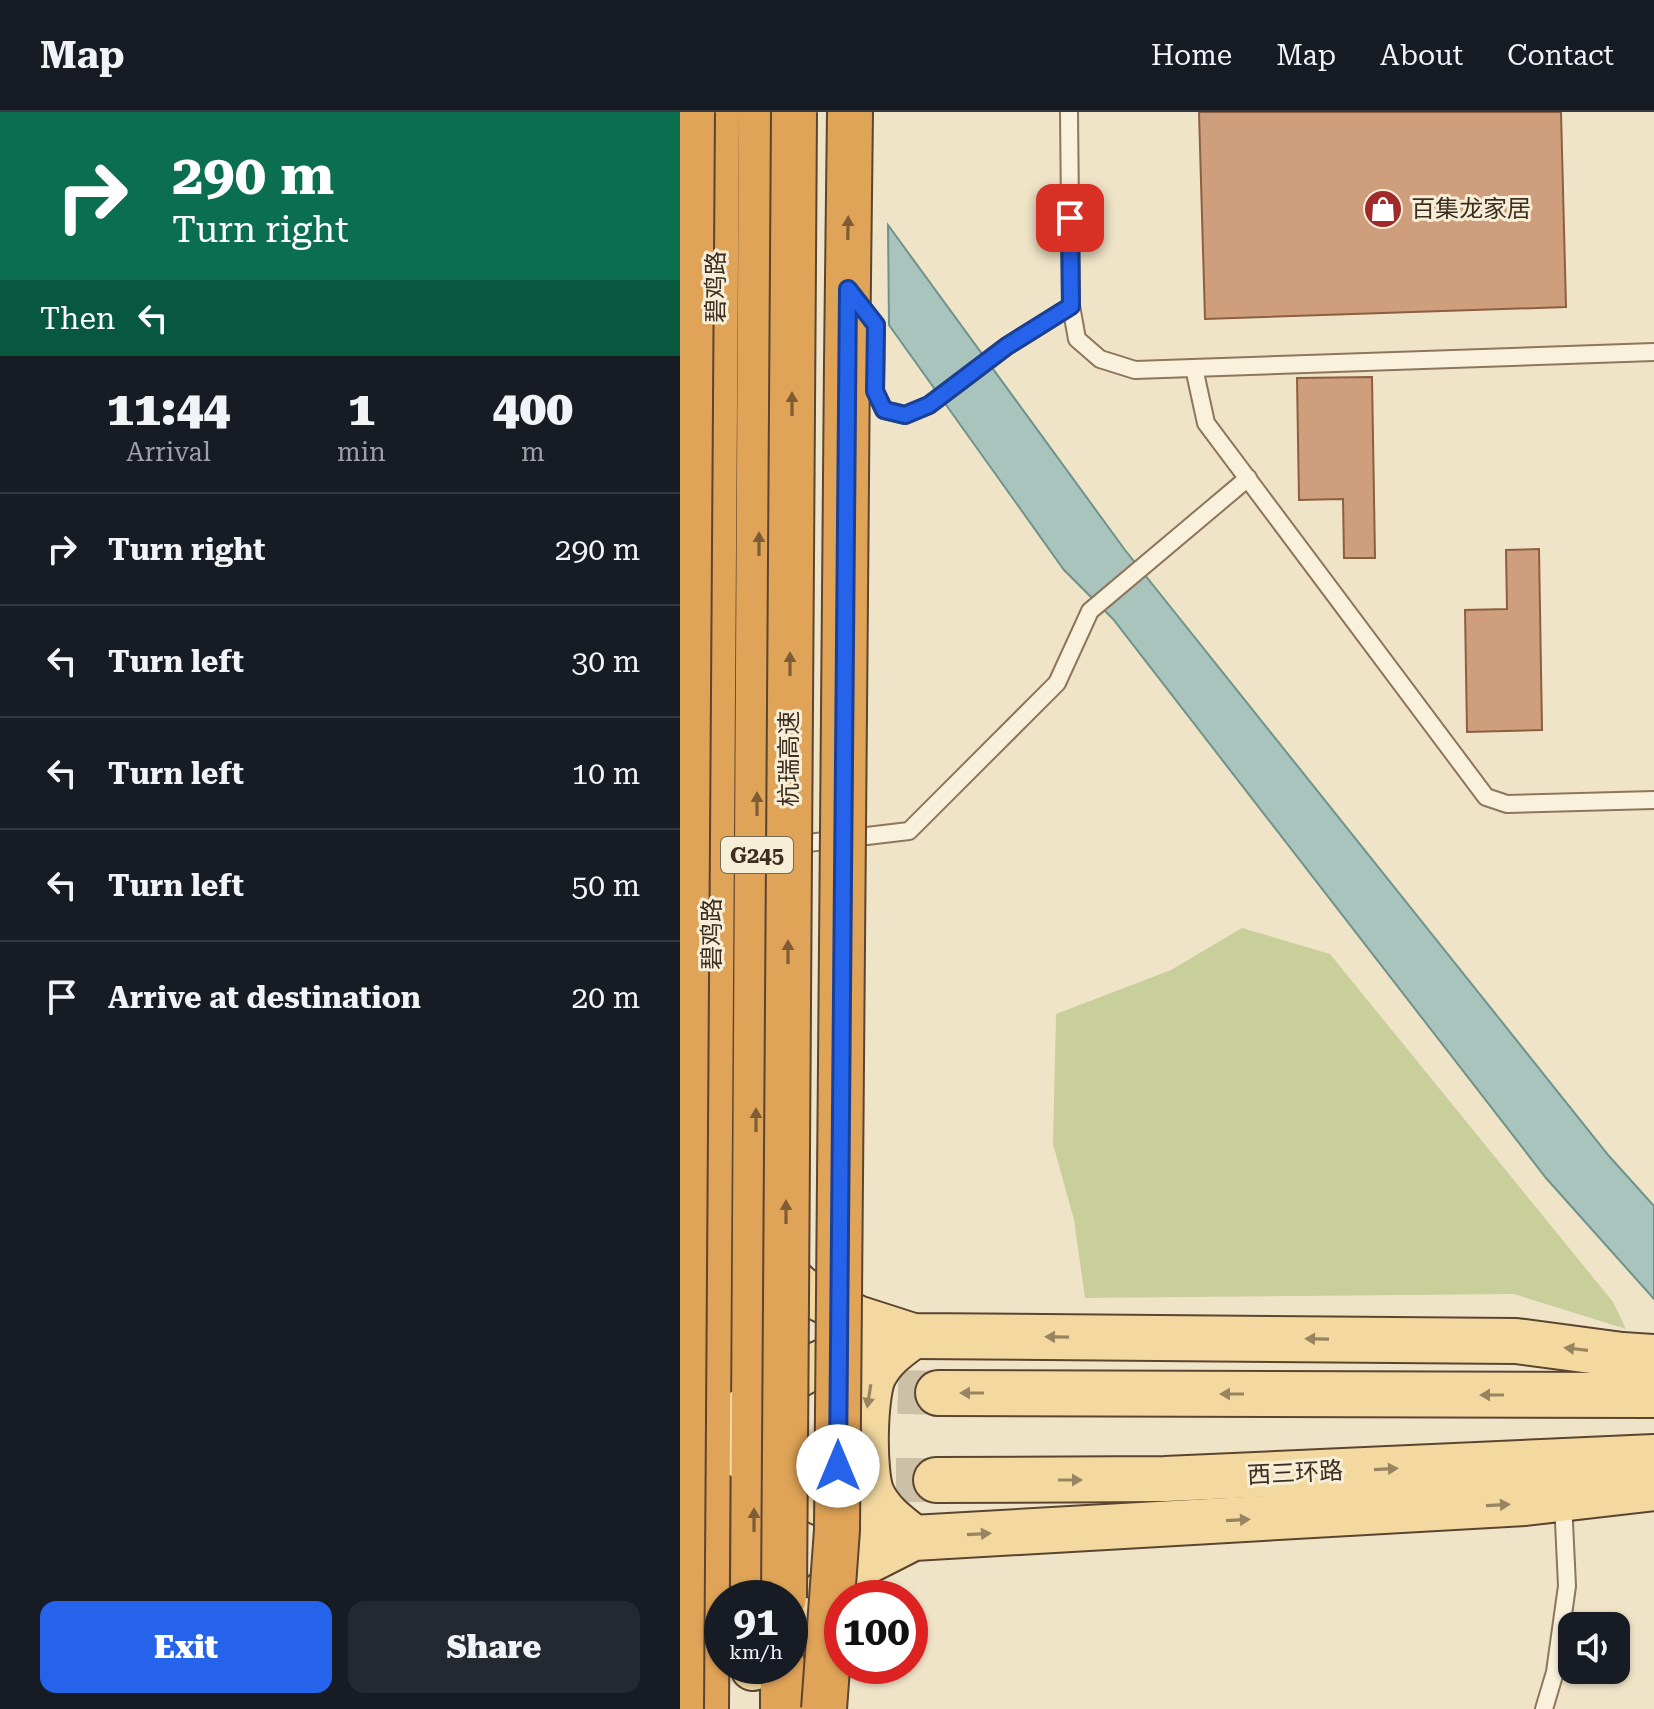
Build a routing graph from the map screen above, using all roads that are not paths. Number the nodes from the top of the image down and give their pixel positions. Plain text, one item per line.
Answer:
1 (692, 112) edge
2 (717, 112) edge
3 (761, 112) edge
4 (794, 112) edge
5 (850, 112) edge
6 (1069, 112) edge
7 (848, 289) junction
8 (1071, 306) junction
9 (1654, 352) edge
10 (1194, 368) junction
11 (1248, 478) junction
12 (1654, 800) edge
13 (757, 848) junction
14 (755, 1247) junction
15 (913, 1336) junction
16 (1654, 1357) edge
17 (938, 1393) tunnel mouth
18 (1654, 1395) edge
19 (754, 1404) junction
20 (708, 1435) junction
21 (1654, 1457) edge
22 (754, 1465) junction
23 (936, 1480) tunnel mouth
24 (1654, 1488) edge
25 (1563, 1499) junction
26 (913, 1538) junction
27 (753, 1580) edge
28 (784, 1580) edge
29 (808, 1606) edge
30 (765, 1684) edge
31 (681, 1709) edge
32 (706, 1709) edge
33 (783, 1709) edge
34 (824, 1709) edge
35 (1544, 1709) edge

1 - 31 highway, bridge
2 - 20 highway, 碧鸡路 / G245
13 -> 3 highway, 碧鸡路 / G245
28 -> 4 highway, 杭瑞高速, bridge
7 -> 5 highway
6 - 8 lane
7 - 8 lane
7 - 34 highway, bridge
8 - 10 lane
9 - 10 lane
10 - 11 lane
11 - 12 lane
11 - 13 lane
14 -> 13 highway, 碧鸡路 / G245
14 - 15 main road
14 - 19 highway, 碧鸡路 / G245
16 -> 15 main road
15 - 19 main road
15 -> 26 main road
18 -> 17 main road
19 - 20 main road
19 - 22 highway, 碧鸡路 / G245
20 - 22 main road
20 - 32 highway, 碧鸡路 / G245
23 -> 21 main road, 西三环路
22 - 26 main road
27 -> 22 highway, 碧鸡路 / G245
24 - 25 main road
26 -> 25 main road
25 - 35 lane
26 - 29 main road
30 - 33 highway

